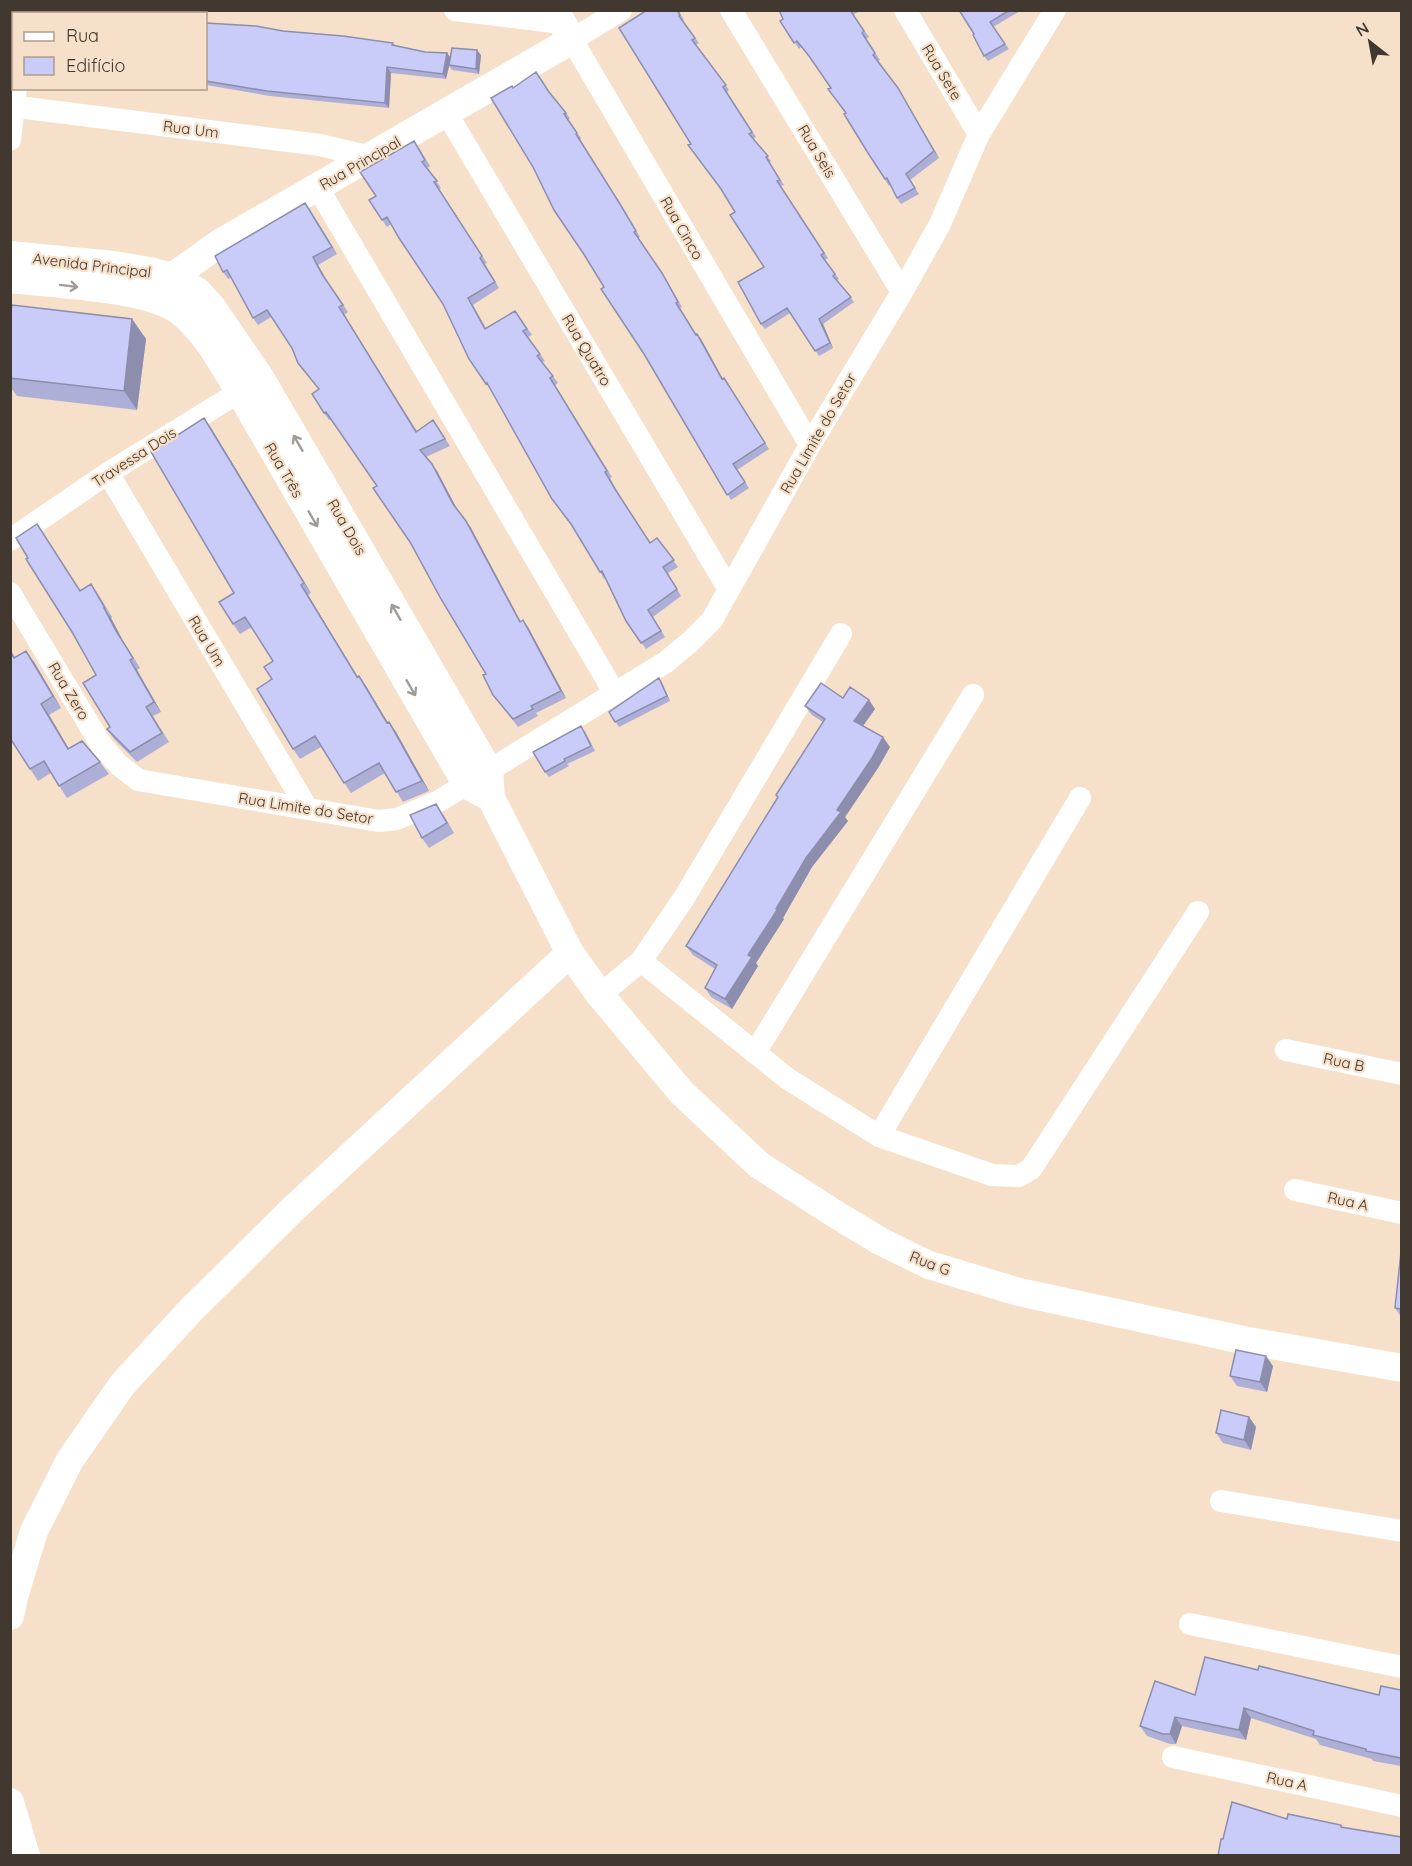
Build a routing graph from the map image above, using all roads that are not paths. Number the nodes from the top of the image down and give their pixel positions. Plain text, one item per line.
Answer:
1 (455, 10) edge
2 (621, 10) edge
3 (731, 10) edge
4 (905, 10) edge
5 (1055, 10) edge
6 (563, 24) edge
7 (13, 101) edge
8 (446, 112) junction
9 (980, 134) junction
10 (10, 140) edge
11 (371, 157) junction
12 (318, 188) junction
13 (10, 255) edge
14 (10, 279) edge
15 (167, 289) junction
16 (902, 292) junction
17 (250, 385) junction
18 (810, 446) junction
19 (108, 473) junction
20 (10, 540) edge
21 (728, 588) junction
22 (10, 593) edge
23 (841, 634) dead end
24 (614, 692) junction
25 (973, 695) dead end
26 (138, 780) joint
27 (482, 784) junction
28 (1080, 798) dead end
29 (307, 808) junction
30 (1198, 912) dead end
31 (570, 953) junction
32 (641, 961) junction
33 (600, 995) junction
34 (1286, 1050) dead end
35 (755, 1053) junction
36 (1401, 1074) edge
37 (879, 1136) junction
38 (1295, 1190) dead end
39 (1401, 1213) edge
40 (1401, 1368) edge
41 (1221, 1501) dead end
42 (1401, 1531) edge
43 (10, 1616) edge
44 (1190, 1624) dead end
45 (1401, 1667) edge
46 (1173, 1757) dead end
47 (10, 1802) edge
48 (1401, 1806) edge
49 (26, 1856) edge

1 - 6 street
2 - 6 street
3 - 16 street, Rua Seis
4 - 9 street, Rua Sete
5 - 9 street, Rua Limite do Setor
6 - 8 street, Rua Principal
6 - 18 street, Rua Cinco
7 - 10 street
7 - 11 street, Rua Um
8 - 11 street, Rua Principal
8 - 21 street, Rua Quatro
9 - 16 street, Rua Limite do Setor
11 - 12 street, Rua Principal
12 - 15 street, Rua Principal
12 - 24 street
13 - 15 street, Avenida Principal
14 -> 15 street
15 - 17 street, Rua Dois
16 - 18 street, Rua Limite do Setor
17 - 19 street, Travessa Dois
17 - 27 street, Rua Dois
18 - 21 street, Rua Limite do Setor
19 - 20 street, Travessa Dois
19 - 29 street, Rua Um
21 - 24 street, Rua Limite do Setor
22 - 26 street, Rua Zero
23 - 32 street
24 - 27 street, Rua Limite do Setor
25 - 35 street
26 - 29 street, Rua Limite do Setor
27 - 29 street, Rua Limite do Setor
27 - 31 street, Rua Dois
28 - 37 street
30 - 37 street
31 - 33 street, Rua G
31 - 43 street
32 - 33 street
32 - 35 street
33 - 40 street, Rua G
34 - 36 street, Rua B
35 - 37 street
38 - 39 street, Rua A
41 - 42 street
44 - 45 street
46 - 48 street, Rua A
47 - 49 street

